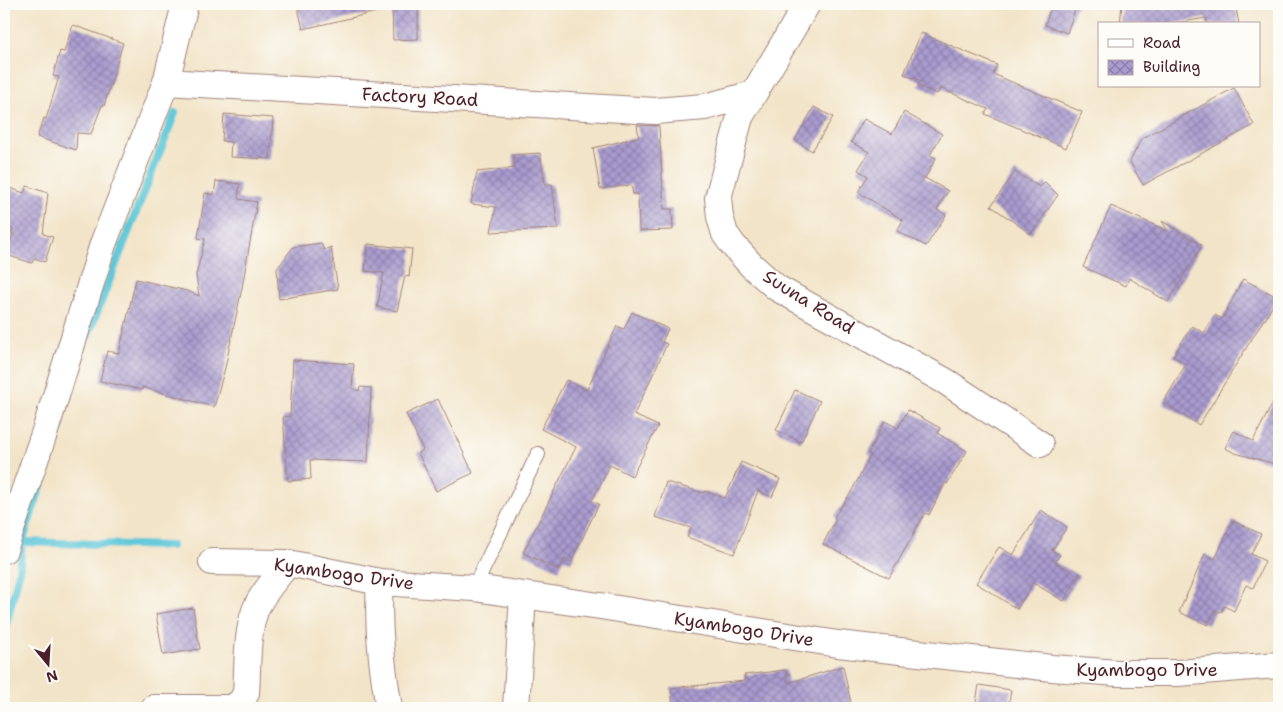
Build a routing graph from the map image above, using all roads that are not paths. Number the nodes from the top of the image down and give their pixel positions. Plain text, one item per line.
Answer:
1 (807, 4) edge
2 (177, 6) edge
3 (166, 82) junction
4 (753, 94) junction
5 (1040, 444) dead end
6 (538, 454) dead end
7 (4, 550) edge
8 (212, 562) dead end
9 (288, 563) junction
10 (380, 582) junction
11 (474, 588) junction
12 (522, 595) junction
13 (1279, 665) edge
14 (154, 708) edge
15 (388, 708) edge
16 (516, 708) edge

1 - 4 street, Suuna Road
2 - 3 street
3 - 4 street, Factory Road
3 - 7 street
4 - 5 street, Suuna Road
6 - 11 lane
8 - 9 street, Kyambogo Drive
9 - 10 street, Kyambogo Drive
9 - 14 street
10 - 11 street, Kyambogo Drive
10 - 15 street
11 - 12 street, Kyambogo Drive
12 - 13 street, Kyambogo Drive
12 - 16 street

